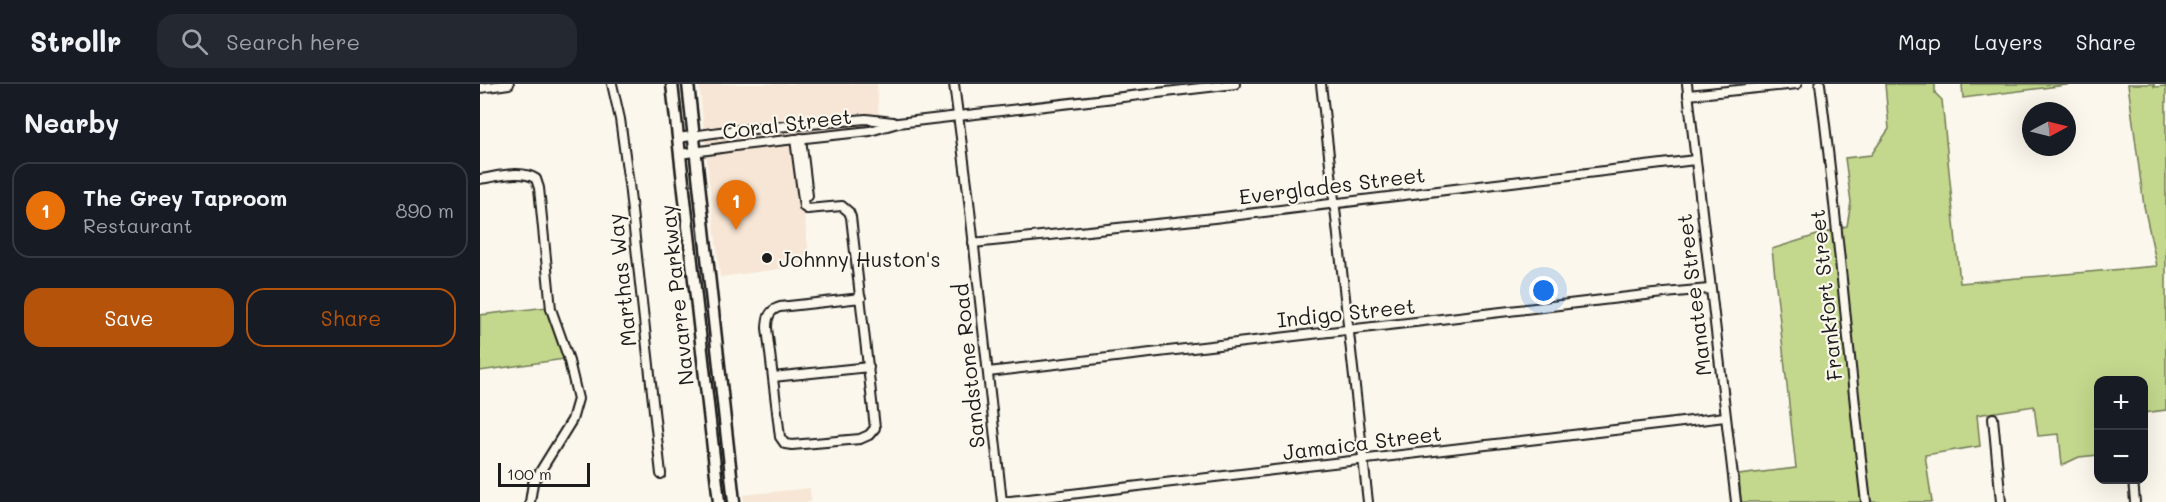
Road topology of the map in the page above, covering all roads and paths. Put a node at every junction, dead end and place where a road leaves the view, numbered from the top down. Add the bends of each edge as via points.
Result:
1 (509, 84) edge
2 (612, 84) edge
3 (672, 84) edge
4 (688, 84) edge
5 (954, 84) edge
6 (1235, 84) edge
7 (1321, 84) edge
8 (1687, 84) edge
9 (1797, 84) edge
10 (1820, 84) edge
11 (480, 88) edge
12 (1688, 94) junction
13 (958, 116) junction
14 (898, 123) junction
15 (693, 135) junction
16 (678, 138) junction
17 (798, 139) junction
18 (695, 153) junction
19 (680, 154) junction
20 (1695, 160) junction
21 (480, 179) edge
22 (1335, 203) junction
23 (973, 243) junction
24 (1709, 289) junction
25 (861, 298) junction
26 (713, 313) junction
27 (698, 314) junction
28 (1347, 330) junction
29 (869, 367) junction
30 (988, 372) junction
31 (773, 377) junction
32 (1725, 417) junction
33 (1993, 418) dead end
34 (1363, 460) junction
35 (661, 474) dead end
36 (2133, 484) edge
37 (530, 502) edge
38 (719, 502) edge
39 (734, 502) edge
40 (1002, 502) edge
41 (1368, 502) edge
42 (1736, 502) edge
43 (1866, 502) edge
44 (2001, 502) edge
45 (2135, 502) edge

1 - 11 street
2 - 35 street, Marthas Way via 629,184
3 - 16 highway, Navarre Parkway
4 - 15 highway, Navarre Parkway
5 - 13 street, Sandstone Road
6 - 13 street, Coral Street
7 - 22 street
8 - 12 street, Manatee Street
9 - 12 street
10 - 43 street, Frankfort Street
12 - 20 street, Manatee Street
13 - 14 street, Coral Street
13 - 23 street, Sandstone Road
14 - 15 street, Coral Street via 866,119
14 - 17 street, Coral Street via 870,132
15 - 16 street, Coral Street
15 - 18 highway, Navarre Parkway
16 - 19 highway, Navarre Parkway
17 - 18 street, Coral Street
17 - 25 street via 807,208 842,206 849,212
18 - 19 street, Coral Street
18 - 26 highway, Navarre Parkway
19 - 27 highway, Navarre Parkway
20 - 22 street, Everglades Street
20 - 24 street, Manatee Street
21 - 37 street via 529,175 538,183 551,309 578,399 572,420 533,483
22 - 23 street, Everglades Street
22 - 28 street
23 - 30 street, Sandstone Road
24 - 28 street, Indigo Street
24 - 32 street, Manatee Street
25 - 29 street
25 - 31 street via 773,310 767,321
26 - 27 street
26 - 39 highway, Navarre Parkway
27 - 38 highway, Navarre Parkway
28 - 30 street, Indigo Street
28 - 34 street
29 - 31 street
29 - 31 street via 875,428 860,439 785,444 780,437
30 - 40 street, Sandstone Road
32 - 34 street, Jamaica Street
32 - 42 street, Manatee Street
33 - 44 street
34 - 40 street, Jamaica Street
34 - 41 street
36 - 45 street

